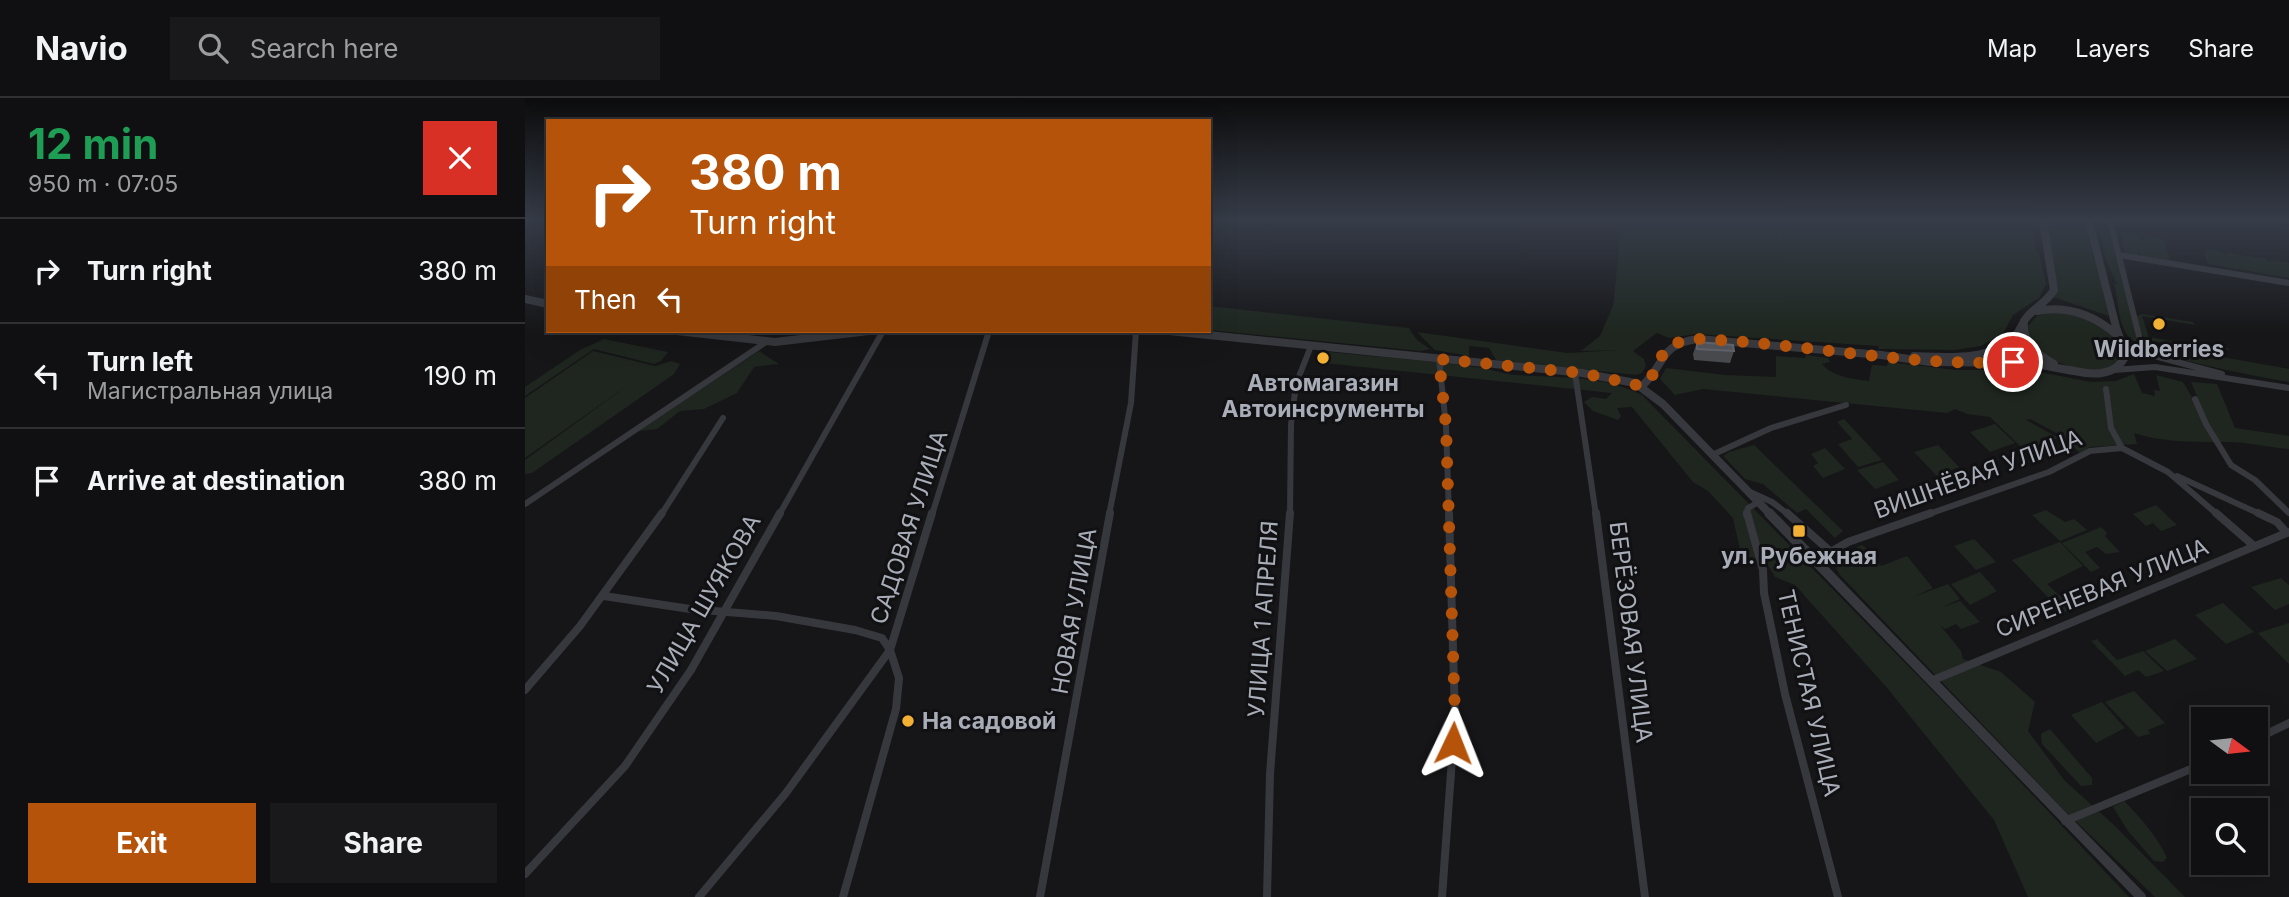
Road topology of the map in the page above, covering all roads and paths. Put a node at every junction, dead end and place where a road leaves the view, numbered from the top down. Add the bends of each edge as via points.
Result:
1 (2050, 258) edge
2 (2099, 258) edge
3 (2120, 258) edge
4 (2139, 258) edge
5 (2289, 283) edge
6 (525, 299) edge
7 (546, 304) edge
8 (2028, 318) junction
9 (693, 333) edge
10 (850, 333) edge
11 (882, 333) edge
12 (988, 333) edge
13 (1136, 333) edge
14 (1188, 333) edge
15 (2139, 336) dead end
16 (2120, 339) junction
17 (766, 342) junction
18 (1311, 346) junction
19 (1881, 355) junction
20 (1439, 359) junction
21 (2114, 370) junction
22 (2073, 371) junction
23 (1575, 373) junction
24 (2249, 382) junction
25 (1642, 386) junction
26 (2289, 388) edge
27 (2106, 389) dead end
28 (2195, 398) dead end
29 (1846, 405) dead end
30 (723, 418) dead end
31 (2122, 448) junction
32 (1712, 455) junction
33 (2168, 472) junction
34 (1745, 490) junction
35 (1757, 503) junction
36 (525, 504) edge
37 (2289, 513) edge
38 (2288, 533) edge
39 (2253, 546) junction
40 (1831, 552) junction
41 (1815, 561) junction
42 (604, 596) junction
43 (725, 612) junction
44 (890, 650) junction
45 (1931, 681) junction
46 (525, 690) edge
47 (2289, 723) edge
48 (2268, 733) edge
49 (2191, 769) edge
50 (2065, 821) junction
51 (525, 874) edge
52 (699, 897) edge
53 (842, 897) edge
54 (1040, 897) edge
55 (1267, 897) edge
56 (1442, 897) edge
57 (1645, 897) edge
58 (1838, 897) edge
59 (2141, 897) edge

1 - 8 street via 2055,288
2 - 16 street
3 - 15 street
4 - 5 street
6 - 7 street
8 - 16 street via 2053,309 2076,312 2105,324
8 - 19 street via 2013,338 1989,352
8 - 22 street via 2024,337 2033,349 2053,364
9 - 17 street
10 - 17 street
11 - 43 street, УЛИЦА ШУЯКОВА
12 - 44 street, САДОВАЯ УЛИЦА
13 - 54 street, НОВАЯ УЛИЦА via 1133,403
14 - 18 street
16 - 21 street via 2125,359
16 - 24 street via 2147,354
17 - 36 street
18 - 20 street
18 - 55 street, УЛИЦА 1 АПРЕЛЯ via 1296,384 1291,424 1290,520 1270,774
19 - 22 street via 1943,363 2031,363
19 - 25 street via 1691,340 1668,348
20 - 23 street
20 - 56 street via 1446,426 1455,717
21 - 22 street via 2099,374
21 - 24 street via 2149,366
23 - 25 street
23 - 57 street, БЕРЁЗОВАЯ УЛИЦА via 1590,456
24 - 26 street
25 - 32 street
27 - 31 street via 2109,418
28 - 37 street via 2231,465 2255,480
29 - 32 street via 1771,428
30 - 42 street via 644,544
31 - 33 street
31 - 40 street, ВИШНЁВАЯ УЛИЦА via 2090,451 2049,472 1847,542
32 - 34 street
33 - 38 street via 2277,522
33 - 39 street
34 - 35 street
34 - 40 street via 1786,510
35 - 41 street
35 - 58 street, ТЕНИСТАЯ УЛИЦА via 1748,508 1746,517 1763,570 1785,694
38 - 39 street, СИРЕНЕВАЯ УЛИЦА
39 - 45 street, СИРЕНЕВАЯ УЛИЦА
40 - 41 street, ВИШНЁВАЯ УЛИЦА
41 - 45 street
42 - 43 street
42 - 46 street
43 - 44 street via 855,629 882,638
43 - 51 street, УЛИЦА ШУЯКОВА via 625,766
44 - 52 street via 786,793
44 - 53 street, САДОВАЯ УЛИЦА via 899,678 897,709
45 - 50 street
47 - 48 street
49 - 50 street
50 - 59 street

